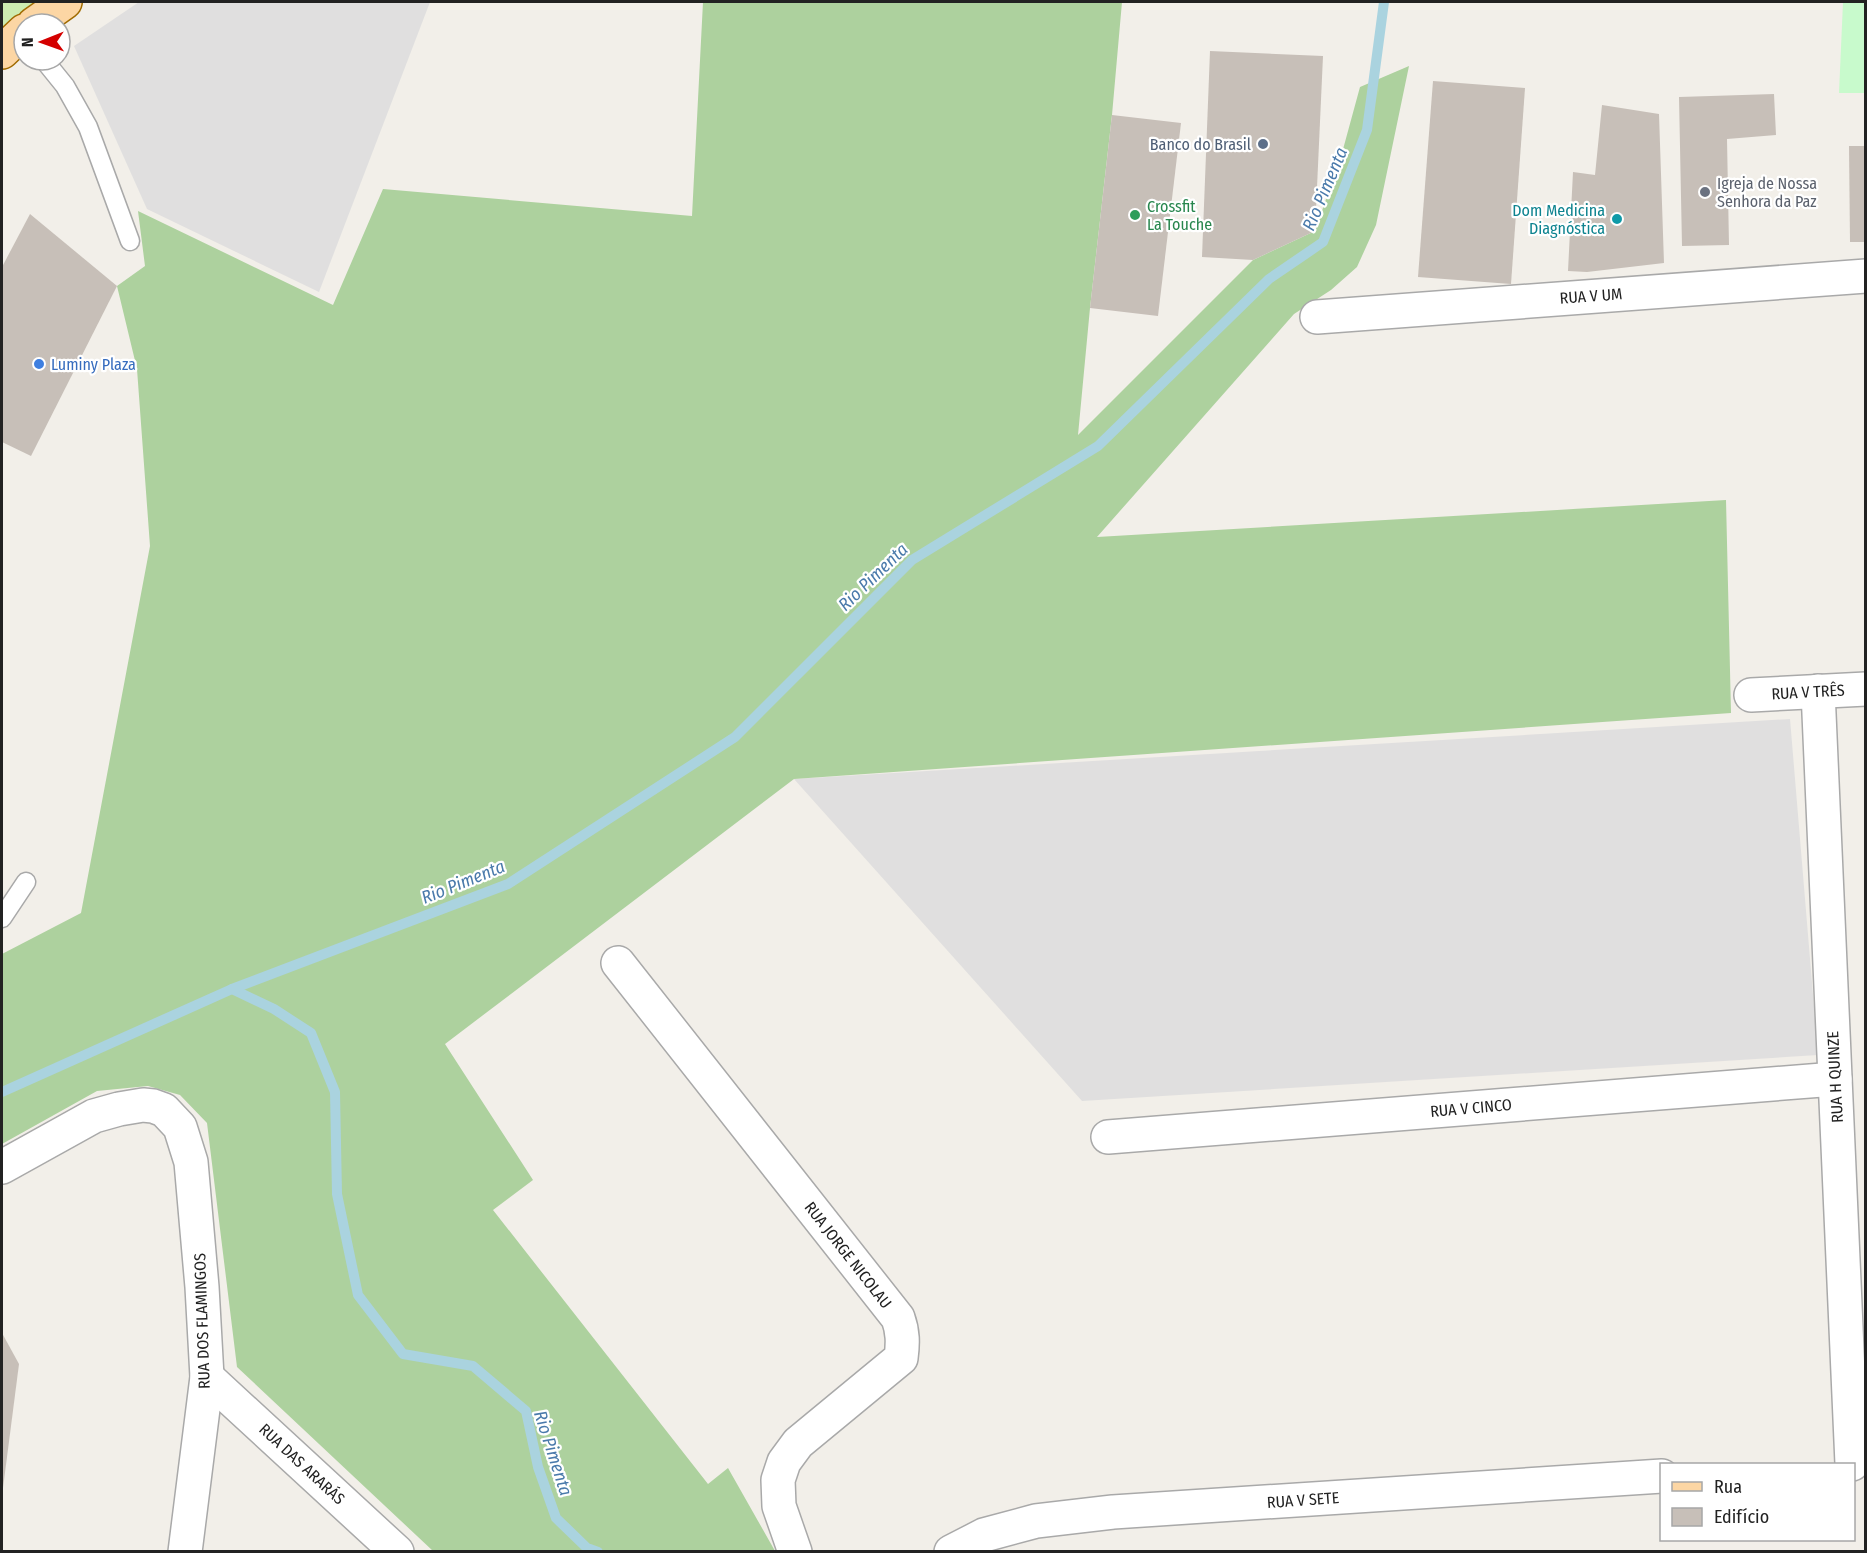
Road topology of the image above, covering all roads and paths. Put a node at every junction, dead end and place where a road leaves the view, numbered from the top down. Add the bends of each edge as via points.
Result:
1 (65, 2) edge
2 (52, 12) edge
3 (54, 72) edge
4 (129, 241) dead end
5 (1866, 276) edge
6 (1317, 317) dead end
7 (1866, 689) edge
8 (1818, 691) junction
9 (1752, 695) dead end
10 (26, 882) dead end
11 (2, 918) edge
12 (618, 963) dead end
13 (1835, 1079) junction
14 (1108, 1137) dead end
15 (2, 1167) edge
16 (207, 1377) junction
17 (1852, 1463) edge
18 (1660, 1476) edge
19 (185, 1551) edge
20 (396, 1551) edge
21 (795, 1551) edge
22 (951, 1551) edge

1 - 2 main road
3 - 4 lane via 88,127
5 - 6 street, RUA V UM
7 - 8 street, RUA V TRÊS
8 - 9 street, RUA V TRÊS
8 - 13 street, RUA H QUINZE
10 - 11 lane
12 - 21 street, RUA JORGE NICOLAU via 898,1318 902,1330 901,1358 798,1443 784,1462 778,1480 779,1506
13 - 14 street, RUA V CINCO
13 - 17 street, RUA H QUINZE
15 - 16 street, RUA DOS FLAMINGOS via 94,1116 143,1105 164,1110 173,1118 180,1127 191,1162
16 - 19 street, RUA DOS FLAMINGOS
16 - 20 street, RUA DAS ARARÁS
18 - 22 street, RUA V SETE via 1113,1512 1036,1521 984,1535

